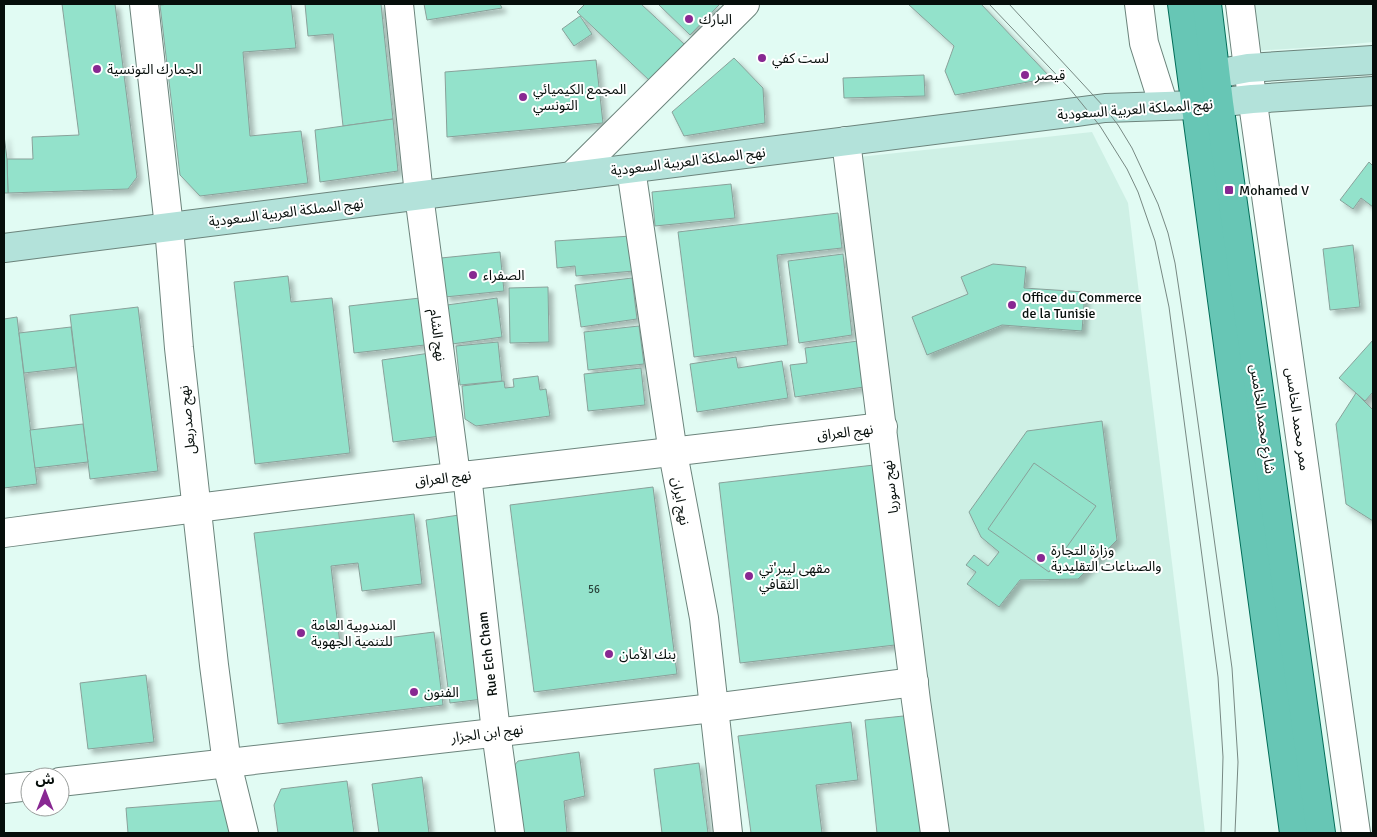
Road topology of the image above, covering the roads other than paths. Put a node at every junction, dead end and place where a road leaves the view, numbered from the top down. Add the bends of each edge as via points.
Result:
1 (144, 4) edge
2 (400, 4) edge
3 (745, 4) edge
4 (1139, 4) edge
5 (1182, 4) edge
6 (1208, 4) edge
7 (1240, 4) edge
8 (1367, 55) edge
9 (1248, 68) junction
10 (1204, 75) junction
11 (1373, 91) edge
12 (1252, 99) junction
13 (1208, 104) junction
14 (1164, 106) junction
15 (846, 141) junction
16 (631, 169) junction
17 (572, 176) junction
18 (420, 195) junction
19 (169, 227) junction
20 (4, 248) edge
21 (883, 427) junction
22 (672, 453) junction
23 (462, 476) junction
24 (196, 507) junction
25 (4, 533) edge
26 (914, 682) junction
27 (713, 708) junction
28 (496, 732) junction
29 (227, 764) junction
30 (70, 781) edge
31 (20, 787) edge
32 (4, 789) edge
33 (1316, 827) edge
34 (244, 833) edge
35 (510, 833) edge
36 (728, 833) edge
37 (934, 833) edge
38 (1294, 833) edge
39 (1356, 833) edge

1 - 19 street, نهج صدربعل
2 - 18 street, نهج الشام
3 - 17 street
4 - 14 street via 1144,42
5 - 10 main road, شارع محمد الخامس
6 - 10 main road, شارع محمد الخامس
7 - 9 street, ممر محمد الخامس
8 - 9 main road
9 - 10 main road
9 - 12 street, ممر محمد الخامس
10 - 13 main road, شارع محمد الخامس
11 - 12 main road, نهج المملكة العربية السعودية
12 - 13 main road, نهج المملكة العربية السعودية
12 - 39 street, ممر محمد الخامس
13 - 14 main road, نهج المملكة العربية السعودية
13 - 33 main road, شارع محمد الخامس
13 - 38 main road, شارع محمد الخامس
14 - 15 main road, نهج المملكة العربية السعودية via 1105,108
15 - 16 main road, نهج المملكة العربية السعودية
15 - 21 street, نهج سوريا
16 - 17 main road, نهج المملكة العربية السعودية
16 - 22 street, نهج ايران
17 - 18 main road, نهج المملكة العربية السعودية
18 - 19 main road, نهج المملكة العربية السعودية
18 - 23 street, نهج الشام
19 - 20 main road, نهج المملكة العربية السعودية
19 - 24 street, نهج صدربعل via 178,348
21 - 22 street, نهج العراق
21 - 26 street, نهج سوريا
22 - 23 street, نهج العراق
22 - 27 street, نهج ايران via 704,618
23 - 24 street, نهج العراق
23 - 28 street, Rue Ech Cham
24 - 25 street, نهج العراق
24 - 29 street, نهج صدربعل
26 - 27 street, نهج ابن الجزار
26 - 37 street, نهج سوريا
27 - 28 street, نهج ابن الجزار
27 - 36 street, نهج ايران
28 - 29 street, نهج ابن الجزار
28 - 35 street, Rue Ech Cham
29 - 30 street, نهج ابن الجزار
29 - 34 street, نهج صدربعل
31 - 32 street

